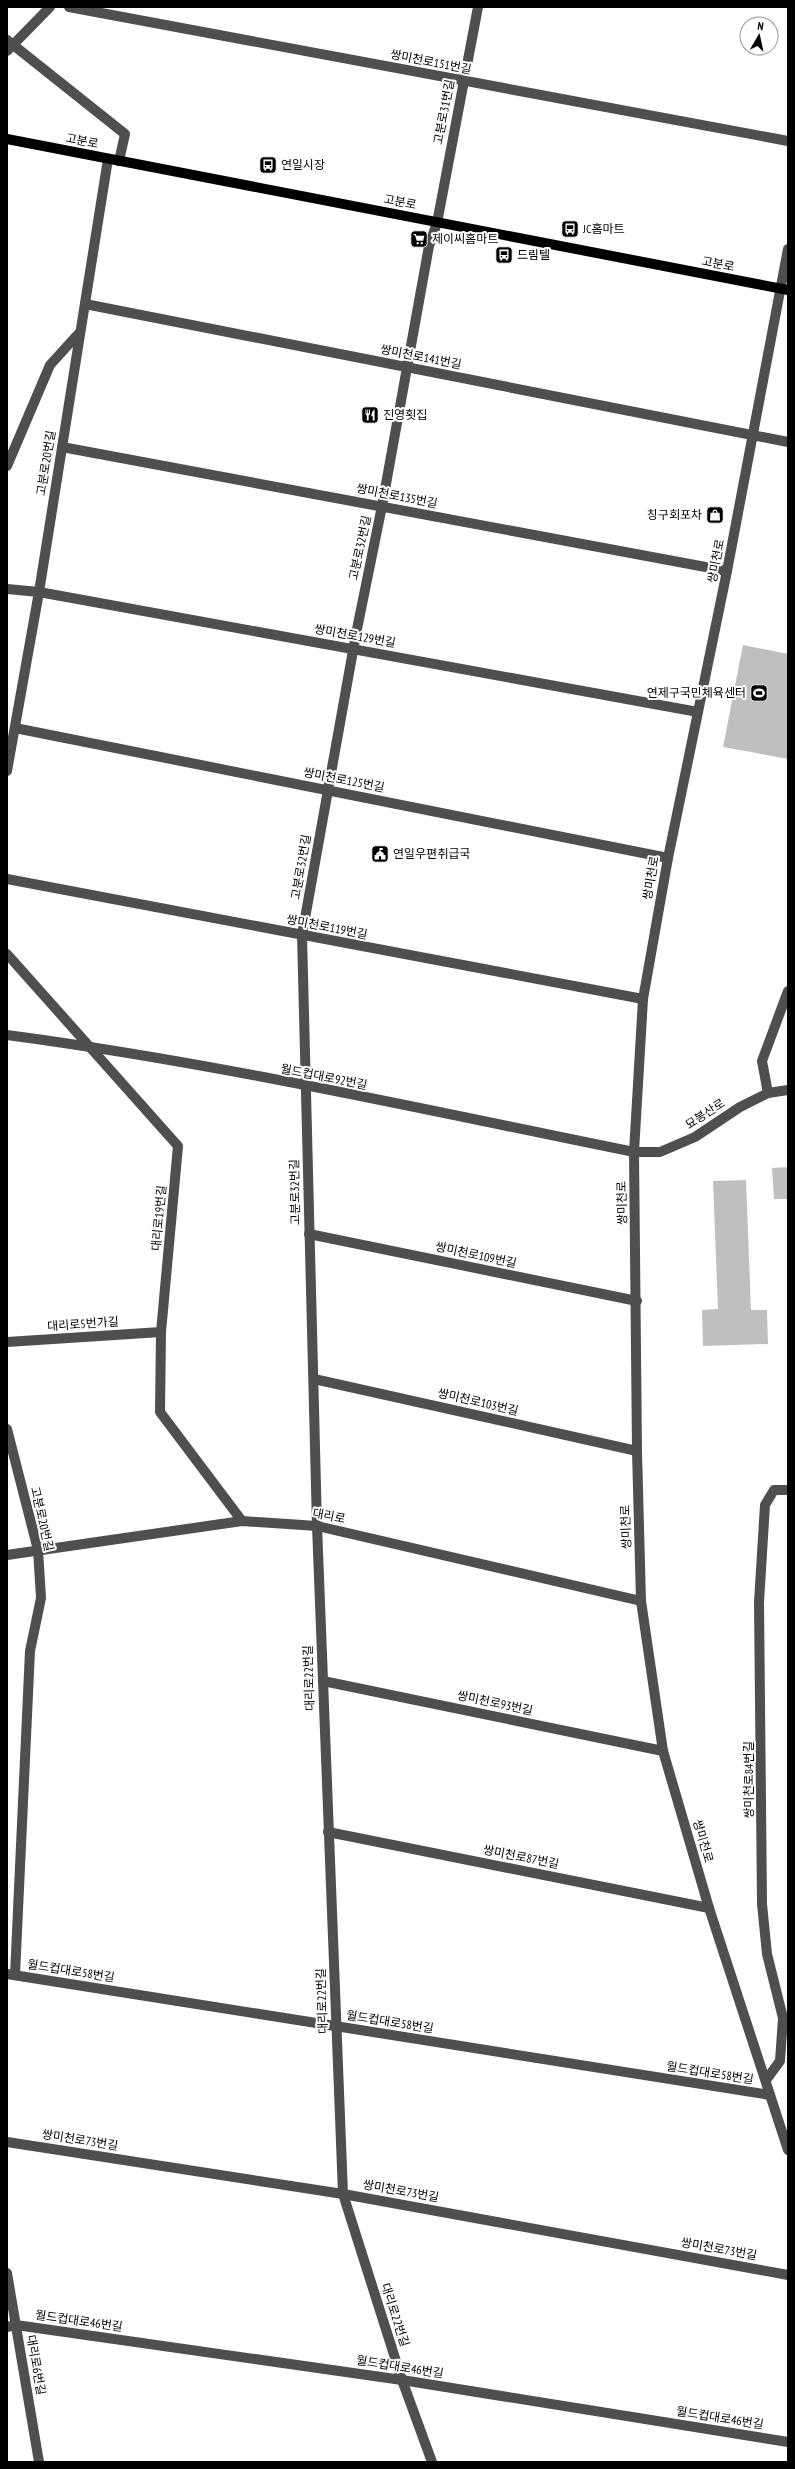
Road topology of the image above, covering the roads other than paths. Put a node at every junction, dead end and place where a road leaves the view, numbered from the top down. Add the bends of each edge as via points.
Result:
1 (50, 7) edge
2 (69, 7) edge
3 (478, 7) edge
4 (9, 45) edge
5 (463, 81) junction
6 (7, 140) edge
7 (788, 140) edge
8 (108, 159) junction
9 (119, 161) junction
10 (437, 222) junction
11 (788, 249) edge
12 (784, 290) edge
13 (85, 304) junction
14 (80, 332) junction
15 (407, 367) junction
16 (753, 435) junction
17 (788, 442) edge
18 (62, 447) junction
19 (7, 466) edge
20 (382, 506) junction
21 (727, 571) junction
22 (7, 589) edge
23 (39, 592) junction
24 (353, 649) junction
25 (698, 712) junction
26 (15, 728) junction
27 (7, 771) edge
28 (327, 790) junction
29 (668, 858) junction
30 (7, 879) edge
31 (302, 935) junction
32 (7, 954) edge
33 (788, 991) edge
34 (643, 999) junction
35 (7, 1035) edge
36 (90, 1046) junction
37 (306, 1086) junction
38 (788, 1090) edge
39 (768, 1093) junction
40 (634, 1152) junction
41 (309, 1234) junction
42 (637, 1301) junction
43 (161, 1332) junction
44 (7, 1342) edge
45 (314, 1379) junction
46 (7, 1429) edge
47 (637, 1451) junction
48 (788, 1490) edge
49 (242, 1521) junction
50 (316, 1526) junction
51 (38, 1550) junction
52 (7, 1555) edge
53 (641, 1601) junction
54 (322, 1681) junction
55 (663, 1751) junction
56 (328, 1832) junction
57 (709, 1908) junction
58 (11, 1974) edge
59 (336, 2027) junction
60 (766, 2080) junction
61 (770, 2095) junction
62 (7, 2142) edge
63 (788, 2150) edge
64 (342, 2194) junction
65 (7, 2273) edge
66 (788, 2275) edge
67 (12, 2326) edge
68 (402, 2380) junction
69 (788, 2442) edge
70 (40, 2462) edge
71 (432, 2462) edge

1 - 4 street
2 - 5 street, 쌍미천로151번길
3 - 5 street, 고분로31번길
4 - 9 street via 125,134
5 - 7 street, 쌍미천로151번길
5 - 10 street, 고분로31번길
6 - 8 main road, 고분로
8 - 9 main road, 고분로
8 - 13 street, 고분로20번길
9 - 10 main road, 고분로
10 - 12 main road, 고분로
10 - 15 street, 고분로32번길 via 429,246
11 - 12 street, 쌍미천로
12 - 16 street, 쌍미천로
13 - 14 street, 고분로20번길
13 - 15 street, 쌍미천로141번길
14 - 18 street, 고분로20번길
14 - 19 street via 50,366
15 - 16 street, 쌍미천로141번길
15 - 20 street, 고분로32번길
16 - 17 street, 쌍미천로141번길
16 - 21 street, 쌍미천로
18 - 20 street, 쌍미천로135번길
18 - 23 street, 고분로20번길
20 - 21 street, 쌍미천로135번길
20 - 24 street, 고분로32번길
21 - 25 street, 쌍미천로
22 - 23 street, 쌍미천로129번길
23 - 24 street, 쌍미천로129번길
23 - 26 street, 고분로20번길
24 - 25 street, 쌍미천로129번길
24 - 28 street, 고분로32번길
25 - 29 street, 쌍미천로
26 - 27 street, 고분로20번길
26 - 28 street, 쌍미천로125번길
28 - 29 street, 쌍미천로125번길
28 - 31 street, 고분로32번길
29 - 34 street, 쌍미천로
30 - 31 street, 쌍미천로119번길
31 - 34 street, 쌍미천로119번길
31 - 37 street, 고분로32번길
32 - 36 street, 대리로19번길
33 - 39 street via 762,1061
34 - 40 street, 쌍미천로
35 - 36 street, 월드컵대로92번길
36 - 37 street, 월드컵대로92번길
36 - 43 street, 대리로19번길 via 178,1146
37 - 40 street, 월드컵대로92번길
37 - 41 street, 고분로32번길
38 - 39 street, 묘봉산로
39 - 40 street, 묘봉산로 via 740,1107 695,1137 660,1152
40 - 42 street, 쌍미천로
41 - 42 street, 쌍미천로109번길
41 - 45 street, 고분로32번길
42 - 47 street, 쌍미천로
43 - 44 street, 대리로5번가길
43 - 49 street, 대리로19번길 via 160,1412
45 - 47 street, 쌍미천로103번길
45 - 50 street, 고분로32번길
46 - 51 street, 고분로20번길
47 - 53 street, 쌍미천로
48 - 60 street, 쌍미천로84번길 via 774,1490 764,1504 759,1602 762,1904 766,1954 783,2018 780,2061
49 - 50 street, 대리로
49 - 51 street, 대리로
50 - 53 street, 대리로
50 - 54 street, 대리로22번길
51 - 52 street, 대리로
51 - 58 street, 고분로20번길 via 41,1598 30,1650
53 - 55 street, 쌍미천로
54 - 55 street, 쌍미천로93번길
54 - 56 street, 대리로22번길
55 - 57 street, 쌍미천로
56 - 57 street, 쌍미천로87번길
56 - 59 street, 대리로22번길
57 - 60 street, 쌍미천로
58 - 59 street, 월드컵대로58번길
59 - 61 street, 월드컵대로58번길
59 - 64 street, 대리로22번길
60 - 61 street, 쌍미천로
61 - 63 street, 쌍미천로
62 - 64 street, 쌍미천로73번길
64 - 66 street, 쌍미천로73번길
64 - 68 street, 대리로22번길
65 - 67 street, 대리로6번길
67 - 68 street, 월드컵대로46번길
67 - 70 street, 대리로6번길
68 - 69 street, 월드컵대로46번길
68 - 71 street, 대리로22번길

